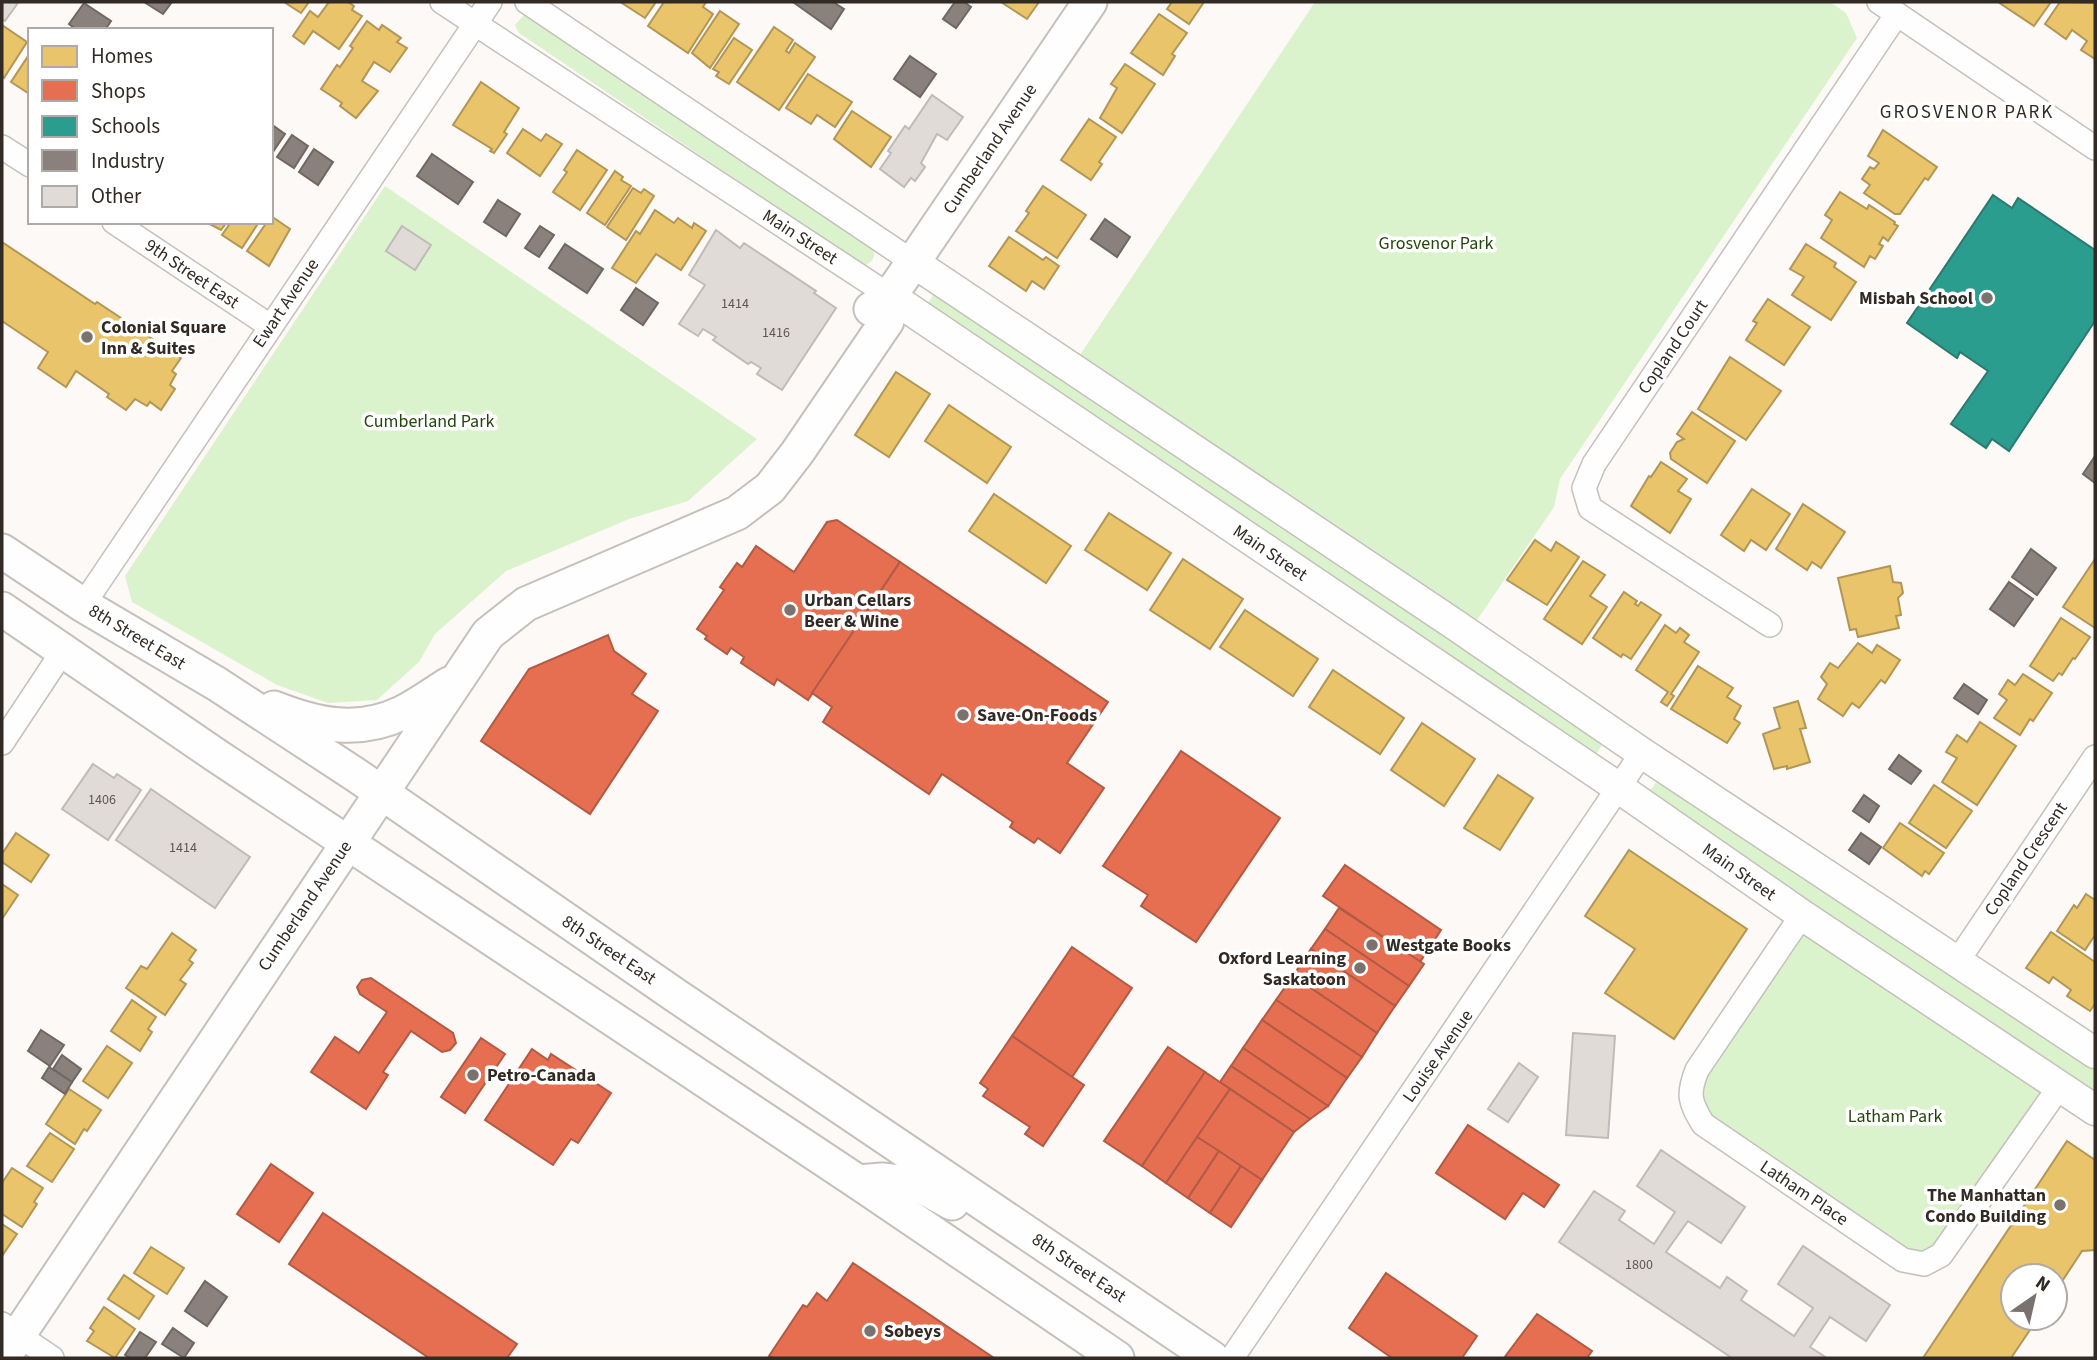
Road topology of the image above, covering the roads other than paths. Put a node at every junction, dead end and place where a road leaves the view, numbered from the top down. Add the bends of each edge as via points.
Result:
1 (442, 2) edge
2 (490, 2) edge
3 (527, 2) edge
4 (1090, 2) edge
5 (1888, 8) edge
6 (475, 24) junction
7 (2, 147) edge
8 (2095, 148) edge
9 (28, 165) edge
10 (117, 224) edge
11 (913, 262) junction
12 (890, 296) junction
13 (270, 326) junction
14 (2, 551) edge
15 (83, 605) junction
16 (2, 609) edge
17 (1770, 625) dead end
18 (63, 651) junction
19 (457, 679) junction
20 (217, 684) junction
21 (2, 743) edge
22 (1642, 753) junction
23 (2095, 757) edge
24 (1619, 788) junction
25 (381, 793) junction
26 (348, 843) junction
27 (1802, 915) junction
28 (1957, 962) junction
29 (2095, 1053) edge
30 (2060, 1086) junction
31 (2095, 1110) edge
32 (859, 1182) junction
33 (1057, 1254) junction
34 (8, 1339) edge
35 (52, 1358) edge
36 (1117, 1358) edge
37 (1212, 1358) edge
38 (1232, 1358) edge

1 - 6 street, Main Street
2 - 6 street, Ewart Avenue
3 - 11 street
4 - 11 main road, Cumberland Avenue
5 - 8 street
5 - 17 street, Copland Court via 1594,464 1584,488 1590,508
6 - 12 street, Main Street
6 - 13 street, Ewart Avenue
7 - 9 street
10 - 13 street, 9th Street East
11 - 12 main road, Cumberland Avenue
11 - 22 street
12 - 19 main road, Cumberland Avenue via 870,310 780,441 746,479 680,538 526,604 488,634
12 - 24 street, Main Street
13 - 15 street, Ewart Avenue
14 - 15 main road, 8th Street East
15 - 20 main road, 8th Street East
16 - 18 main road
18 - 21 street
18 - 26 main road
19 - 20 main road via 400,714 351,727 303,720
19 - 25 main road, Cumberland Avenue
20 - 25 main road, 8th Street East
22 - 24 street, Louise Avenue
22 - 28 street
23 - 28 street, Copland Crescent
24 - 27 street, Main Street
24 - 38 street, Louise Avenue
25 - 26 main road, Cumberland Avenue
25 - 33 main road, 8th Street East
26 - 32 main road
26 - 34 main road, Cumberland Avenue
27 - 30 street, Main Street
27 - 30 street, Latham Place via 1698,1070 1691,1087 1691,1105 1703,1124 1903,1260 1924,1264 1941,1255
28 - 29 street
30 - 31 street, Main Street
32 - 33 main road via 918,1184 1009,1237
32 - 36 main road
33 - 37 main road, 8th Street East
34 - 35 street

